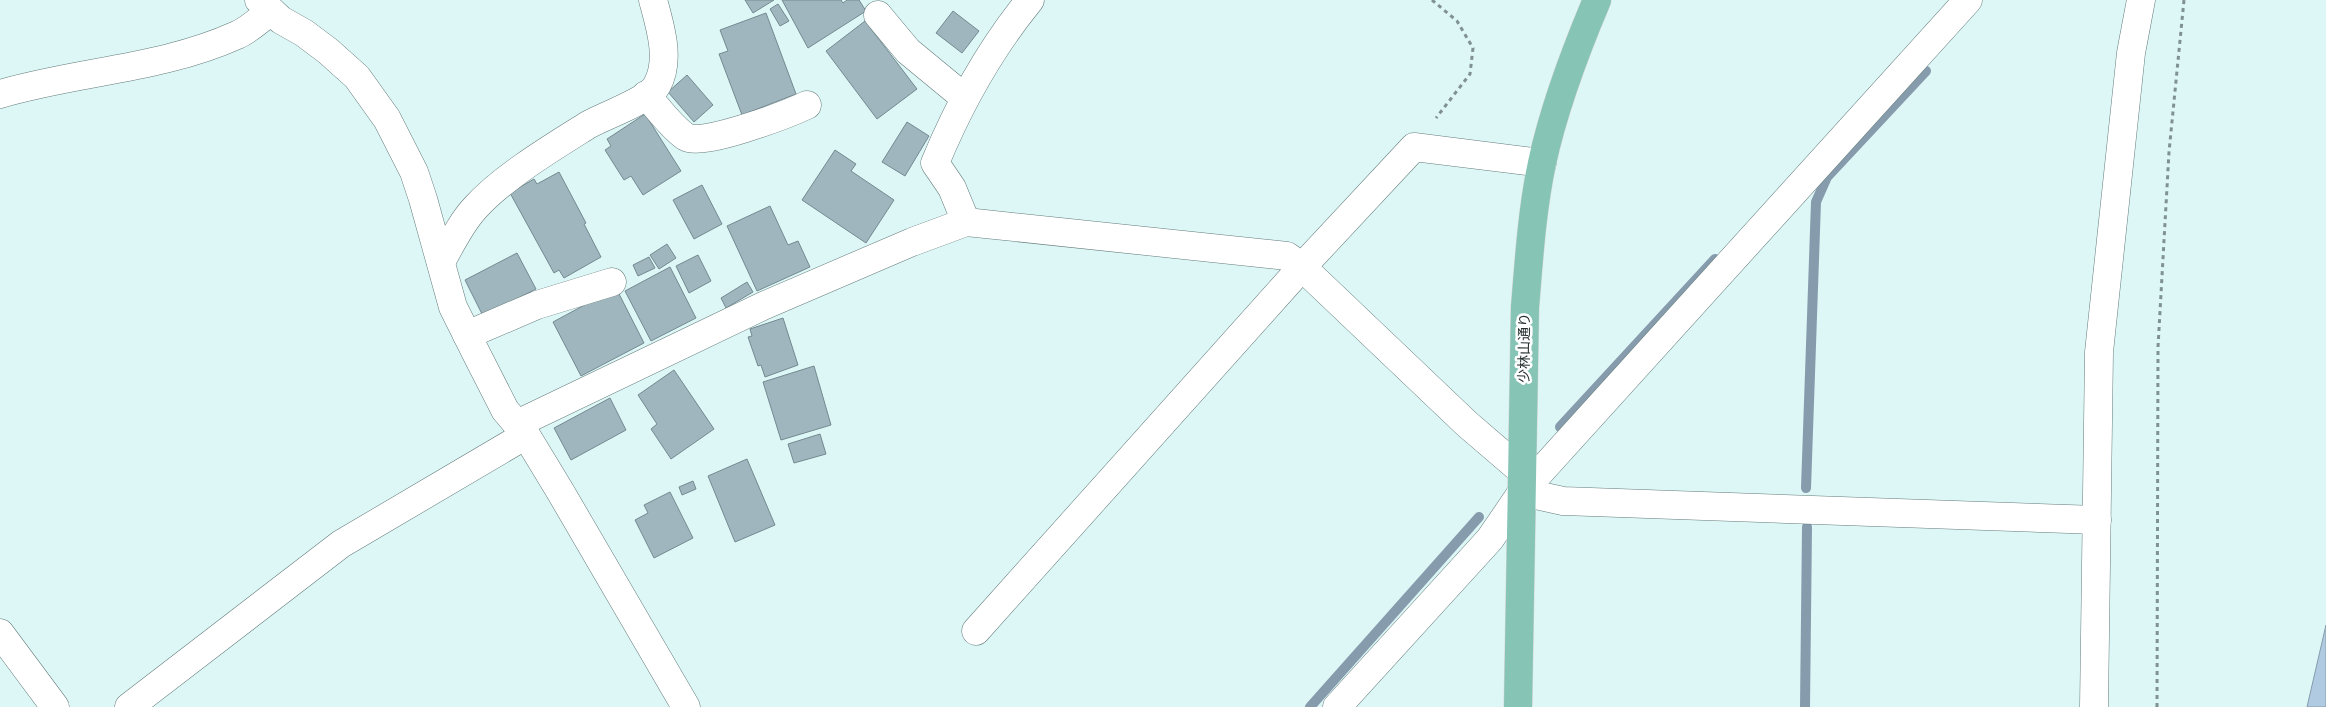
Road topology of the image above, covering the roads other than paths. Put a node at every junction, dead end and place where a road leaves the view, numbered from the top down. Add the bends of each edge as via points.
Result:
1 (653, 0) edge
2 (1030, 0) edge
3 (1597, 0) edge
4 (1968, 0) edge
5 (2141, 0) edge
6 (265, 6) edge
7 (878, 15) dead end
8 (0, 94) edge
9 (646, 95) junction
10 (966, 98) junction
11 (807, 105) dead end
12 (1542, 163) junction
13 (966, 222) junction
14 (441, 262) junction
15 (1302, 267) junction
16 (612, 282) dead end
17 (467, 335) junction
18 (521, 429) junction
19 (1523, 482) junction
20 (2098, 520) junction
21 (976, 631) dead end
22 (0, 633) edge
23 (55, 707) edge
24 (129, 707) edge
25 (686, 707) edge
26 (1337, 707) edge
27 (1518, 707) edge
28 (2094, 707) edge

1 - 9 street via 664,51 656,87
2 - 10 street via 998,44
3 - 12 main road, 少林山通り via 1563,89
4 - 19 street
5 - 20 street via 2131,53 2099,352
6 - 8 street via 238,35 165,60 34,84
6 - 14 street via 328,51 357,77 388,119 414,172
7 - 10 street via 908,51
9 - 11 street via 690,139 715,137
9 - 14 street via 590,124 500,186 475,208
10 - 13 street via 934,163 952,188
12 - 15 street via 1414,147
12 - 19 main road, 少林山通り via 1530,243 1525,307
13 - 15 street via 1287,256
13 - 18 street via 763,306
14 - 17 street via 454,307
15 - 19 street via 1467,424
15 - 21 street
16 - 17 street via 537,305
17 - 18 street via 506,410
18 - 24 street via 341,544
18 - 25 street
19 - 20 street via 1563,501
19 - 26 street via 1490,539
19 - 27 main road, 少林山通り
20 - 28 street
22 - 23 street

